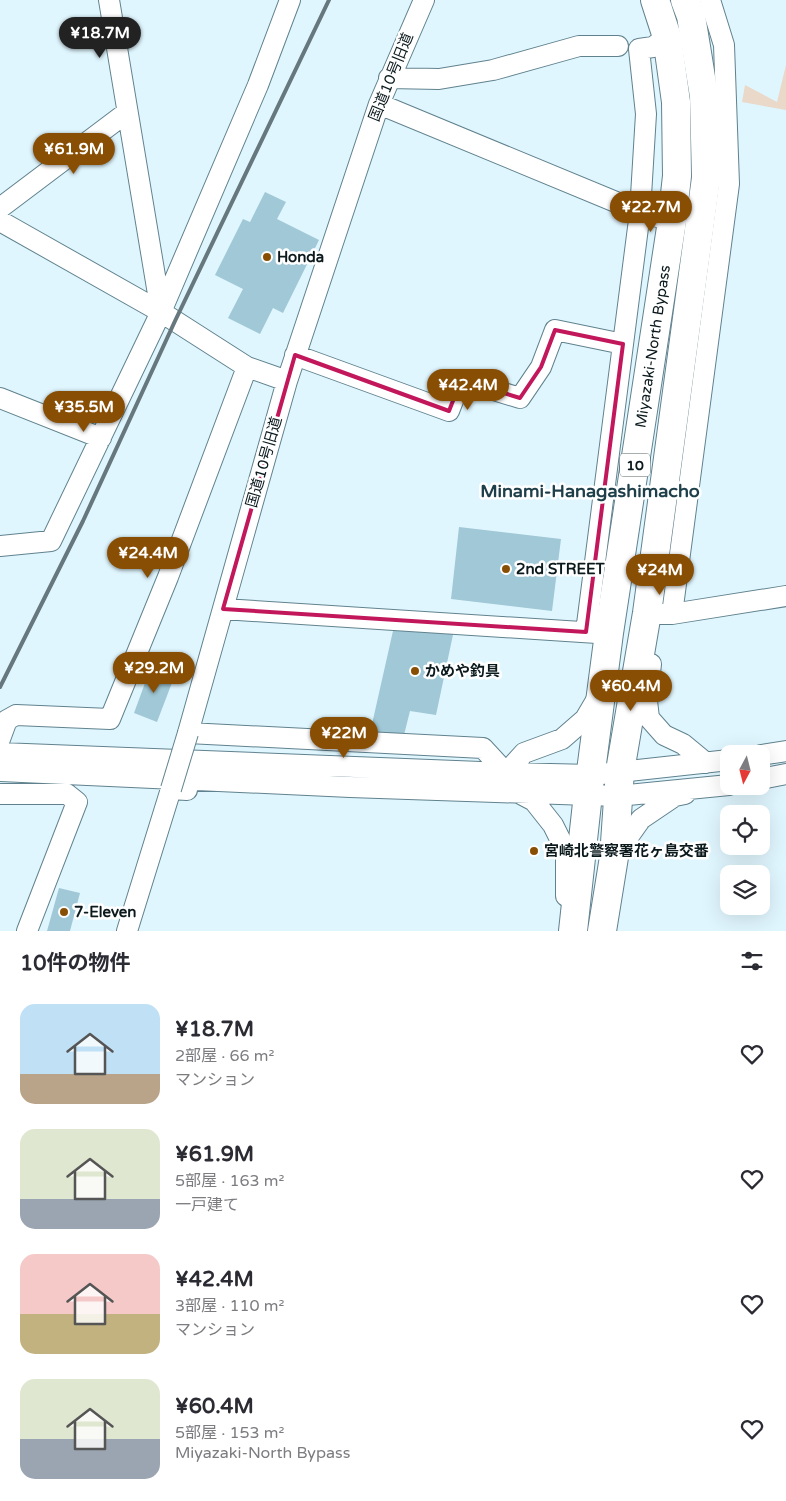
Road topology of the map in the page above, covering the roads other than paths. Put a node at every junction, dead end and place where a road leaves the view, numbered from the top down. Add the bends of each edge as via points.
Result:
1 (108, 0) edge
2 (290, 0) edge
3 (424, 0) edge
4 (655, 0) edge
5 (685, 0) edge
6 (710, 0) edge
7 (667, 37) junction
8 (618, 46) dead end
9 (389, 78) junction
10 (379, 104) junction
11 (126, 113) junction
12 (0, 208) edge
13 (640, 212) junction
14 (0, 221) edge
15 (672, 221) junction
16 (161, 312) junction
17 (623, 344) junction
18 (295, 355) junction
19 (247, 367) junction
20 (287, 381) junction
21 (0, 398) edge
22 (101, 438) junction
23 (0, 546) edge
24 (786, 596) edge
25 (223, 609) junction
26 (659, 614) junction
27 (598, 633) junction
28 (602, 691) junction
29 (188, 733) junction
30 (0, 739) edge
31 (786, 751) edge
32 (0, 753) edge
33 (770, 754) edge
34 (720, 761) edge
35 (706, 763) junction
36 (0, 771) edge
37 (506, 773) junction
38 (786, 774) edge
39 (770, 777) edge
40 (590, 784) junction
41 (619, 784) junction
42 (720, 785) edge
43 (720, 787) edge
44 (171, 789) junction
45 (517, 792) junction
46 (0, 794) edge
47 (614, 857) junction
48 (573, 929) edge
49 (27, 931) edge
50 (127, 931) edge
51 (602, 931) edge

1 - 11 street
2 - 16 street via 258,85
3 - 9 street, 国道10号旧道
4 - 7 highway, Miyazaki-North Bypass / 10
5 - 26 highway, Miyazaki-North Bypass / 10 via 691,16 704,96 706,178
6 - 26 street via 724,45 729,184
7 - 13 street via 653,47 639,49 646,114
7 - 15 highway, Miyazaki-North Bypass / 10 via 676,102 677,176
8 - 9 street via 578,46 493,70 440,80
9 - 10 street, 国道10号旧道
10 - 13 street
10 - 18 street, 国道10号旧道
11 - 12 street
11 - 16 street
13 - 15 street
13 - 17 street
14 - 16 street
15 - 27 highway, Miyazaki-North Bypass / 10
16 - 19 street
16 - 22 street
17 - 18 street via 555,330 541,367 520,398 461,380 449,411
17 - 27 street
18 - 20 street, 国道10号旧道
19 - 20 street
19 - 30 street via 168,577 110,719 16,716 7,720
20 - 25 street, 国道10号旧道
21 - 22 street
22 - 23 street via 52,541
24 - 26 street
25 - 27 street
25 - 29 street, 国道10号旧道
26 - 35 street via 646,701 650,718 664,735 683,744
26 - 41 highway, Miyazaki-North Bypass / 10
27 - 28 highway, Miyazaki-North Bypass / 10
28 - 37 street via 585,719 562,739 524,753
28 - 40 highway, Miyazaki-North Bypass / 10
29 - 37 street via 483,748
29 - 44 street, 国道10号旧道, bridge
31 - 33 street
32 - 37 street
34 - 35 street
35 - 41 street
36 - 45 street
37 - 40 street
38 - 39 street
40 - 41 street
40 - 45 street
40 - 48 highway, Miyazaki-North Bypass / 10
41 - 42 street
41 - 47 highway, Miyazaki-North Bypass / 10
43 - 47 street via 675,796 641,819
44 - 45 street via 488,799
44 - 50 street, 国道10号旧道
45 - 48 street via 534,801 566,851 566,896
46 - 49 street via 66,794 77,802
47 - 51 highway, Miyazaki-North Bypass / 10

